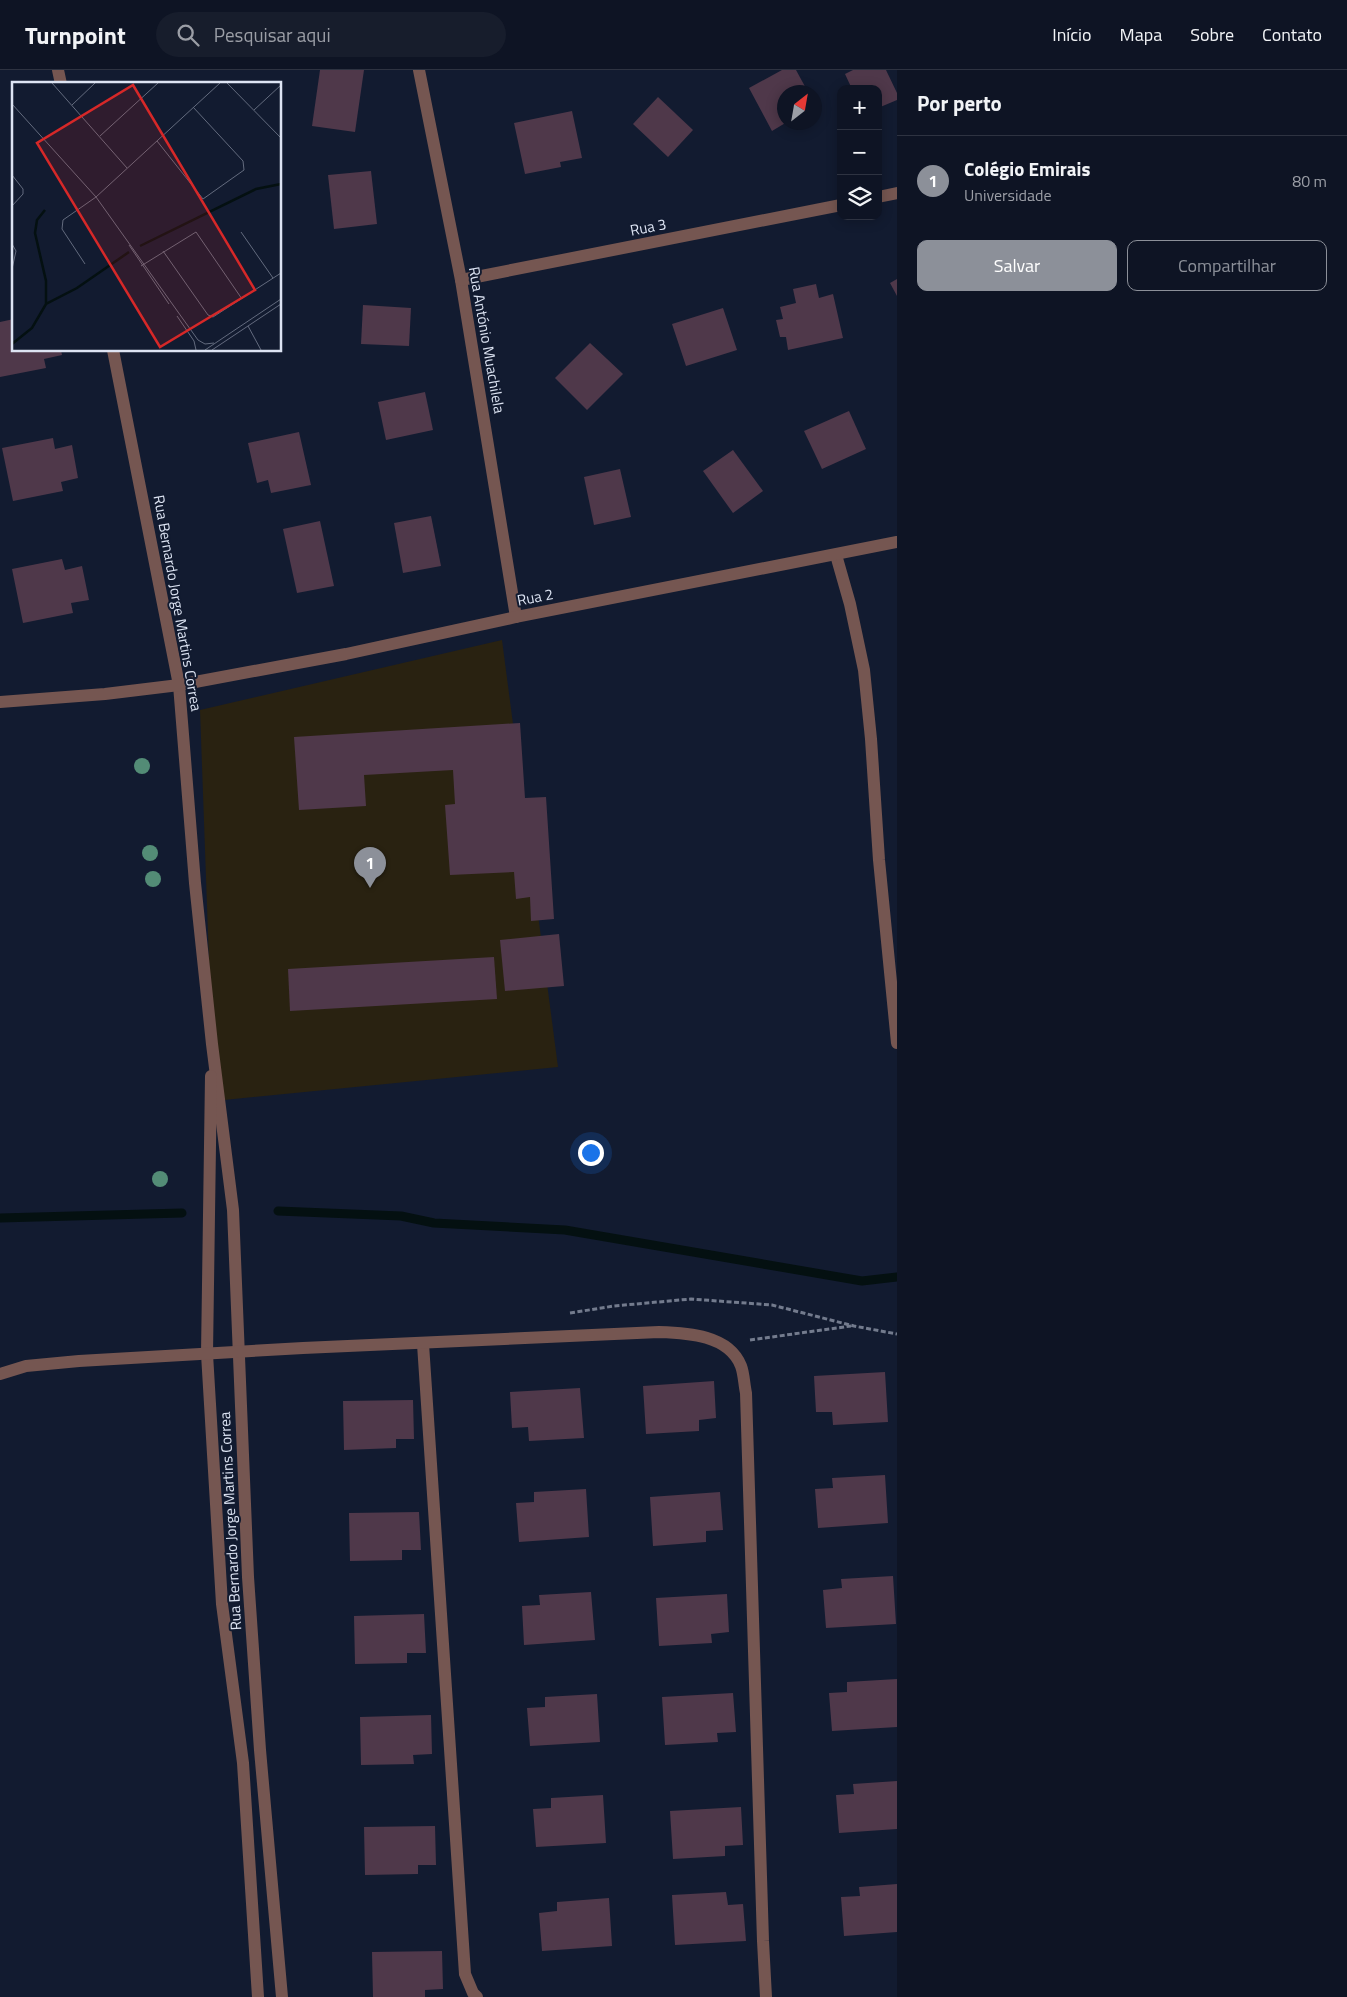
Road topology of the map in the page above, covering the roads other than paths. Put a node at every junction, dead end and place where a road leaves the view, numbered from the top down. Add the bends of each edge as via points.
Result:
1 (419, 70) edge
2 (897, 193) edge
3 (882, 196) edge
4 (837, 206) edge
5 (461, 280) junction
6 (113, 351) edge
7 (897, 542) edge
8 (836, 555) junction
9 (516, 617) junction
10 (179, 685) junction
11 (0, 702) edge
12 (897, 1043) edge
13 (212, 1044) junction
14 (423, 1344) junction
15 (238, 1352) junction
16 (207, 1354) junction
17 (0, 1374) edge
18 (258, 1997) edge
19 (282, 1997) edge
20 (477, 1997) edge
21 (766, 1997) edge

1 - 5 street, Rua António Muachilela
2 - 3 street
4 - 5 street, Rua 3
5 - 9 street, Rua António Muachilela
6 - 10 street, Rua Bernardo Jorge Martins Correa
7 - 8 street, Rua 2
8 - 9 street, Rua 2
8 - 12 street via 864,670
9 - 10 street, Rua 2 via 346,654
10 - 11 street, Rua 2
10 - 13 street, Rua Bernardo Jorge Martins Correa
13 - 15 street, Rua Bernardo Jorge Martins Correa via 233,1210
13 - 16 street, Rua Bernardo Jorge Martins Correa
14 - 15 street
14 - 20 street via 465,1974
14 - 21 street via 681,1333 708,1338 730,1349 740,1365 746,1393
15 - 16 street
15 - 19 street, Rua Bernardo Jorge Martins Correa via 248,1577
16 - 17 street via 70,1361 26,1366
16 - 18 street, Rua Bernardo Jorge Martins Correa via 222,1604 243,1763

